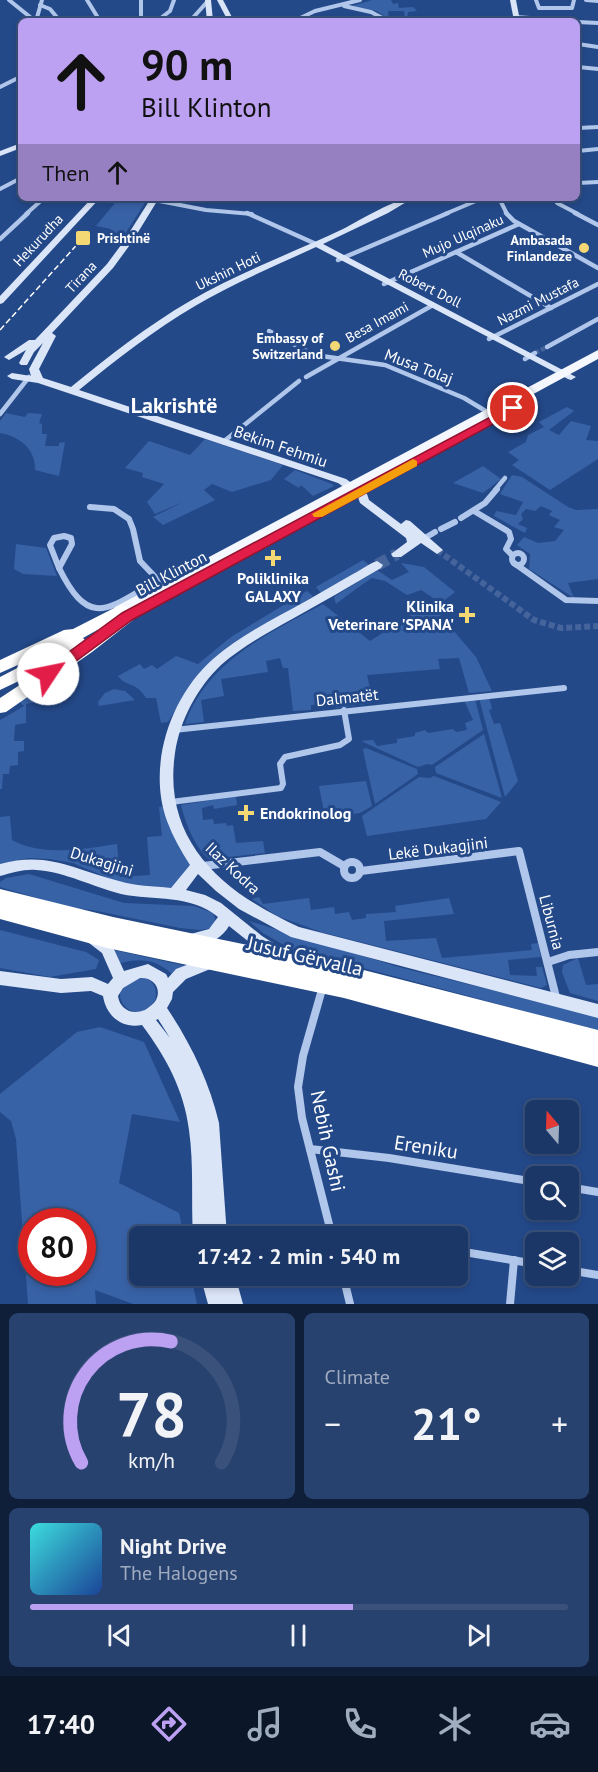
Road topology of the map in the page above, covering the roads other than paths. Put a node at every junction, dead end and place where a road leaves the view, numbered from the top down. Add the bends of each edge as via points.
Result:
1 (42, 0) edge
2 (87, 0) edge
3 (141, 0) edge
4 (174, 0) edge
5 (220, 0) edge
6 (360, 0) edge
7 (513, 0) edge
8 (536, 0) edge
9 (574, 0) edge
10 (586, 0) edge
11 (9, 1) edge
12 (208, 1) edge
13 (598, 1) edge
14 (40, 5) junction
15 (340, 5) junction
16 (31, 18) edge
17 (36, 18) edge
18 (58, 18) edge
19 (98, 18) edge
20 (141, 18) edge
21 (161, 18) edge
22 (193, 18) edge
23 (211, 18) edge
24 (228, 18) edge
25 (299, 18) edge
26 (382, 18) edge
27 (517, 18) edge
28 (580, 22) edge
29 (598, 23) edge
30 (580, 44) edge
31 (598, 47) edge
32 (580, 67) edge
33 (596, 68) edge
34 (18, 77) edge
35 (0, 87) edge
36 (598, 128) edge
37 (580, 130) edge
38 (18, 146) edge
39 (598, 149) edge
40 (580, 151) edge
41 (0, 154) edge
42 (18, 180) edge
43 (598, 182) edge
44 (580, 183) edge
45 (0, 189) edge
46 (41, 201) edge
47 (93, 201) edge
48 (154, 201) edge
49 (164, 201) edge
50 (404, 201) edge
51 (476, 201) edge
52 (500, 201) edge
53 (557, 203) dead end
54 (519, 224) junction
55 (598, 225) edge
56 (0, 239) edge
57 (316, 244) junction
58 (456, 252) junction
59 (340, 259) junction
60 (598, 268) edge
61 (387, 283) junction
62 (598, 284) edge
63 (0, 302) edge
64 (431, 306) junction
65 (551, 308) junction
66 (65, 314) junction
67 (598, 319) edge
68 (269, 331) dead end
69 (492, 338) junction
70 (547, 347) tunnel mouth
71 (598, 354) edge
72 (4, 358) edge
73 (334, 360) junction
74 (598, 362) edge
75 (24, 365) junction
76 (563, 376) junction
77 (28, 377) junction
78 (306, 377) dead end
79 (40, 380) junction
80 (299, 381) dead end
81 (72, 391) junction
82 (489, 413) junction
83 (0, 414) edge
84 (223, 442) junction
85 (505, 478) dead end
86 (354, 489) junction
87 (90, 507) dead end
88 (474, 511) junction
89 (425, 538) junction
90 (413, 542) junction
91 (437, 550) tunnel mouth
92 (397, 554) tunnel mouth
93 (512, 555) junction
94 (377, 565) tunnel mouth
95 (524, 567) junction
96 (59, 568) junction
97 (161, 583) junction
98 (598, 601) edge
99 (123, 614) junction
100 (0, 667) edge
101 (564, 688) dead end
102 (0, 690) edge
103 (345, 711) junction
104 (173, 730) junction
105 (169, 803) junction
106 (519, 851) joint
107 (200, 866) junction
108 (344, 866) junction
109 (0, 870) edge
110 (361, 871) junction
111 (175, 893) junction
112 (0, 897) edge
113 (0, 911) edge
114 (226, 915) junction
115 (80, 933) junction
116 (186, 939) junction
117 (598, 952) edge
118 (213, 961) junction
119 (548, 962) junction
120 (294, 963) junction
121 (0, 978) edge
122 (120, 978) junction
123 (324, 984) junction
124 (166, 989) junction
125 (112, 993) junction
126 (557, 1001) junction
127 (598, 1011) edge
128 (153, 1013) junction
129 (598, 1040) edge
130 (598, 1057) edge
131 (310, 1149) junction
132 (525, 1180) edge
133 (579, 1189) edge
134 (598, 1192) edge
135 (201, 1226) edge
136 (217, 1226) edge
137 (329, 1226) edge
138 (468, 1253) edge
139 (514, 1260) junction
140 (525, 1262) edge
141 (579, 1272) edge
142 (598, 1275) edge
143 (212, 1286) edge
144 (229, 1286) edge
145 (346, 1286) edge
146 (217, 1304) edge
147 (234, 1304) edge
148 (350, 1304) edge
149 (510, 1304) edge

1 - 14 street
2 - 19 street
3 - 20 street
4 - 21 street via 170,11
5 - 24 main road
6 - 15 street
7 - 27 main road
8 - 9 street via 539,8 567,10
10 - 13 street
11 - 16 street
12 - 22 street
12 - 23 main road
14 - 17 street
14 - 18 street
15 - 25 street
15 - 26 street
28 - 29 street
30 - 31 street
32 - 33 street
34 - 35 street
36 - 37 street
38 - 41 main road
39 - 40 street
42 - 45 street
43 - 44 street
46 - 56 street
47 - 63 main road, Hekurudha
48 - 66 main road, Tirana via 116,258
49 - 57 street, Robert Doll via 206,210 249,213
50 - 57 main road, Ukshin Hoti
51 - 59 street
52 - 54 street via 505,212
53 - 55 street
54 - 58 street, Mujo Ulqinaku
54 - 60 street
57 - 59 main road, Robert Doll via 318,250
57 - 81 main road, Ukshin Hoti via 185,308 125,348
58 - 61 street, Mujo Ulqinaku
58 - 65 street
59 - 61 main road, Robert Doll
61 - 64 main road, Robert Doll
62 - 65 street, Nazmi Mustafa
64 - 69 main road, Robert Doll
64 - 73 street, Besa Imami
65 - 69 street, Nazmi Mustafa
66 - 72 main road, Tirana via 24,349
66 - 75 main road, Tirana via 30,351
66 - 79 main road via 34,369
67 - 70 street
68 - 73 street, Besa Imami via 314,355
69 - 76 main road, Robert Doll
71 - 76 main road
72 - 75 main road via 19,359
73 - 78 street, Besa Imami
73 - 82 street, Musa Tolaj via 385,365 464,398
74 - 76 main road
75 - 77 main road, Bekim Fehmiu via 20,373 7,377
75 - 79 main road, Bekim Fehmiu
76 - 82 main road
76 - 86 main road
77 - 79 main road, Bekim Fehmiu
77 - 83 street
79 - 81 main road, Bekim Fehmiu
80 - 84 street
81 - 84 main road, Bekim Fehmiu
82 - 86 main road
84 - 86 main road, Bekim Fehmiu
85 - 88 street
86 - 89 main road
86 - 90 main road
86 - 97 main road, Bill Klinton
86 - 99 main road, Bill Klinton
87 - 97 street via 113,508 127,518 132,524 140,561
88 - 89 street
88 - 93 street via 509,532 511,539 506,549
89 - 90 main road
89 - 91 main road
90 - 92 main road
93 - 95 street via 510,559
93 - 95 street via 525,556
94 - 104 main road, Ilaz Kodra via 228,654 197,685
95 - 98 street via 566,600
96 - 96 street via 50,545 54,538 69,536 72,544
96 - 97 street via 68,587 89,609 102,608
97 - 99 main road, Bill Klinton
99 - 100 highway
99 - 102 highway, Bill Klinton
99 - 102 highway via 79,653
101 - 103 street, Dalmatët
103 - 104 street, Dalmatët
103 - 105 street via 349,740 285,757 280,764 281,788
104 - 105 main road, Ilaz Kodra via 165,768
105 - 107 main road, Ilaz Kodra via 180,835
106 - 110 street, Lekë Dukagjini
106 - 119 street, Liburnia
107 - 108 street via 320,852
107 - 111 main road
107 - 126 main road, Ilaz Kodra via 237,900 296,933
108 - 110 street via 353,863
108 - 110 street via 343,872 350,878
109 - 111 main road, Dukagjini via 23,864 56,866 137,891
111 - 114 main road, Dukagjini via 209,903
112 - 116 highway, Jusuf Gërvalla via 113,926
113 - 115 highway, Jusuf Gërvalla
114 - 116 main road via 222,928 211,936
114 - 120 main road, Dukagjini via 262,945
115 - 118 highway, Jusuf Gërvalla
115 - 122 main road via 106,949
116 - 120 highway, Jusuf Gërvalla
117 - 119 street
118 - 123 highway, Jusuf Gërvalla
118 - 124 main road via 181,974
119 - 126 street, Liburnia
120 - 129 highway, Jusuf Gërvalla
121 - 125 main road via 61,986 92,984
122 - 124 main road via 148,971 160,978
122 - 125 main road
123 - 130 highway, Jusuf Gërvalla
123 - 131 street, Nebih Gashi via 299,1072 299,1102
124 - 128 main road via 166,996
125 - 128 main road via 114,1007 130,1019
126 - 127 main road, Ilaz Kodra
128 - 135 main road via 162,1039 178,1064 194,1110
128 - 136 main road via 190,1059 208,1106
131 - 132 street, Ereniku
131 - 137 street, Nebih Gashi
133 - 134 street
138 - 139 street
139 - 140 street
139 - 149 street
141 - 142 street
143 - 146 main road
144 - 147 main road
145 - 148 street

